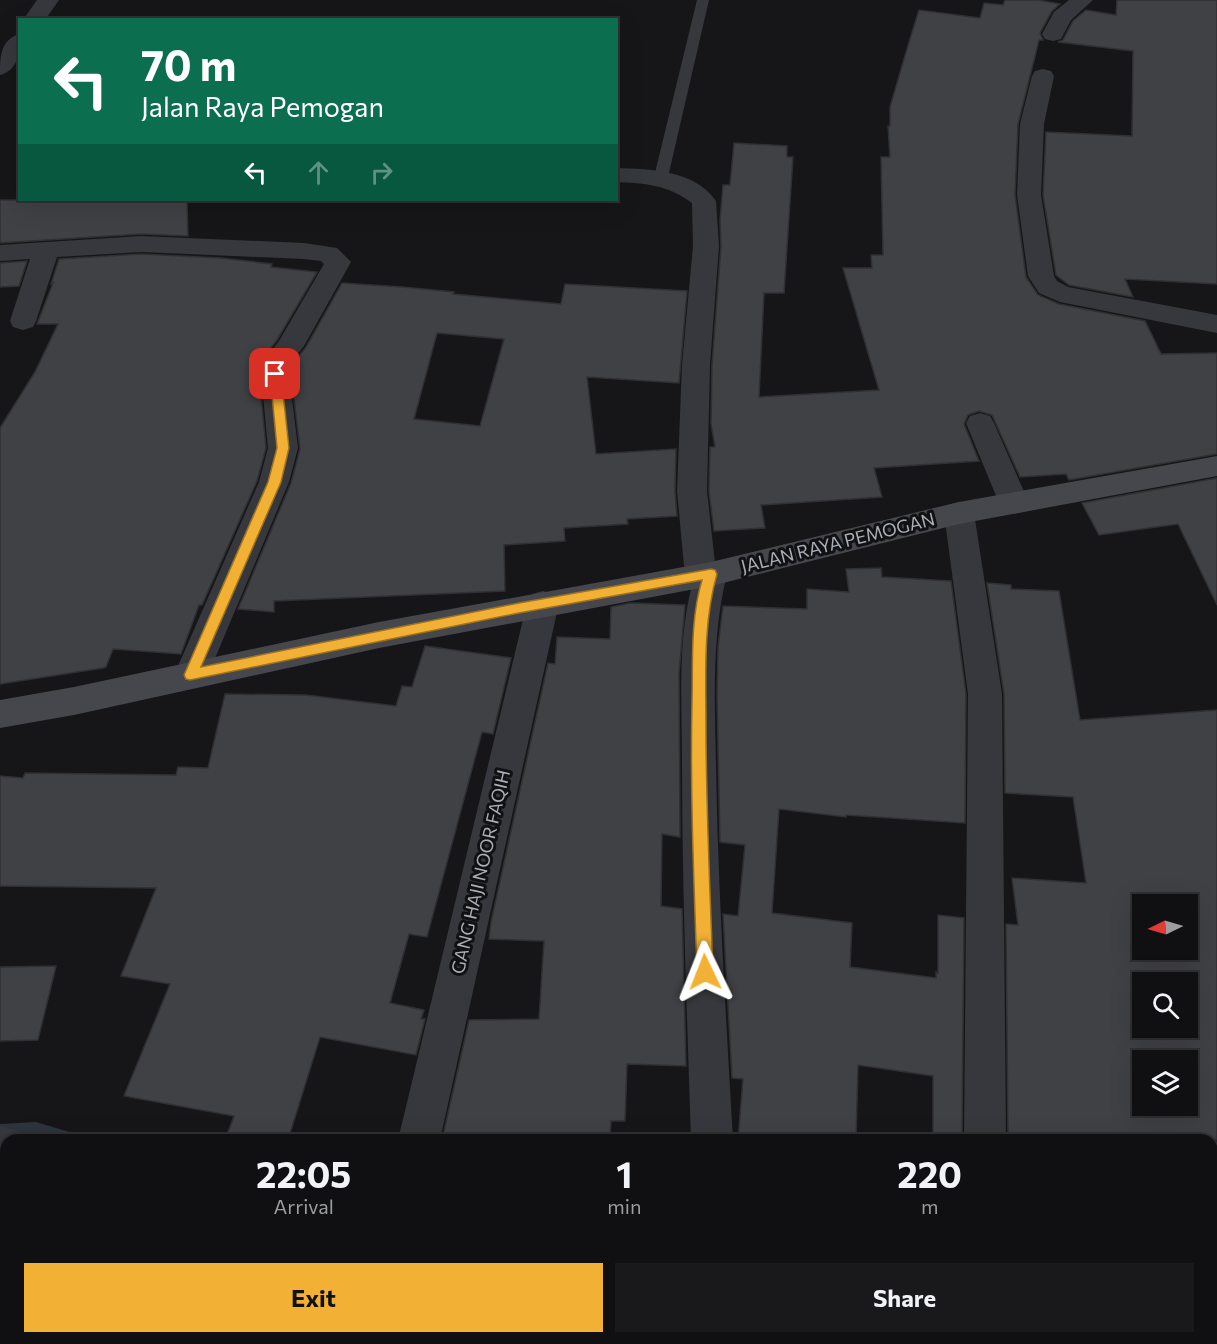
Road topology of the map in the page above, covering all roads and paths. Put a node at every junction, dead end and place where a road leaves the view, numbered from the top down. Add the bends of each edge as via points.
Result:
1 (48, 0) edge
2 (704, 0) edge
3 (1082, 0) edge
4 (35, 18) edge
5 (1053, 34) dead end
6 (18, 44) edge
7 (0, 68) edge
8 (1043, 76) dead end
9 (618, 175) edge
10 (661, 177) junction
11 (46, 250) junction
12 (0, 253) edge
13 (23, 321) dead end
14 (1217, 324) edge
15 (980, 423) dead end
16 (1217, 466) edge
17 (1014, 503) junction
18 (959, 513) junction
19 (706, 575) junction
20 (543, 603) junction
21 (190, 675) junction
22 (0, 714) edge
23 (420, 1134) edge
24 (712, 1134) edge
25 (985, 1134) edge

1 - 4 street
2 - 10 lane
3 - 5 street via 1062,17
6 - 7 street
8 - 14 street via 1032,124 1029,195 1041,276 1048,287 1060,294
9 - 10 street
10 - 19 street via 688,188 704,201 706,246 696,365 692,491
11 - 12 street
11 - 13 street
11 - 21 street via 141,244 304,250 328,255 338,262 279,359 275,374 283,448 274,482
15 - 17 street
16 - 17 street, JALAN RAYA PEMOGAN
17 - 18 street, JALAN RAYA PEMOGAN
18 - 19 street, JALAN RAYA PEMOGAN
18 - 25 street via 985,694
19 - 20 street, JALAN RAYA PEMOGAN
19 - 24 street via 700,629 699,805
20 - 21 street, JALAN RAYA PEMOGAN
20 - 23 street, GANG HAJI NOOR FAQIH
21 - 22 street, JALAN RAYA PEMOGAN

